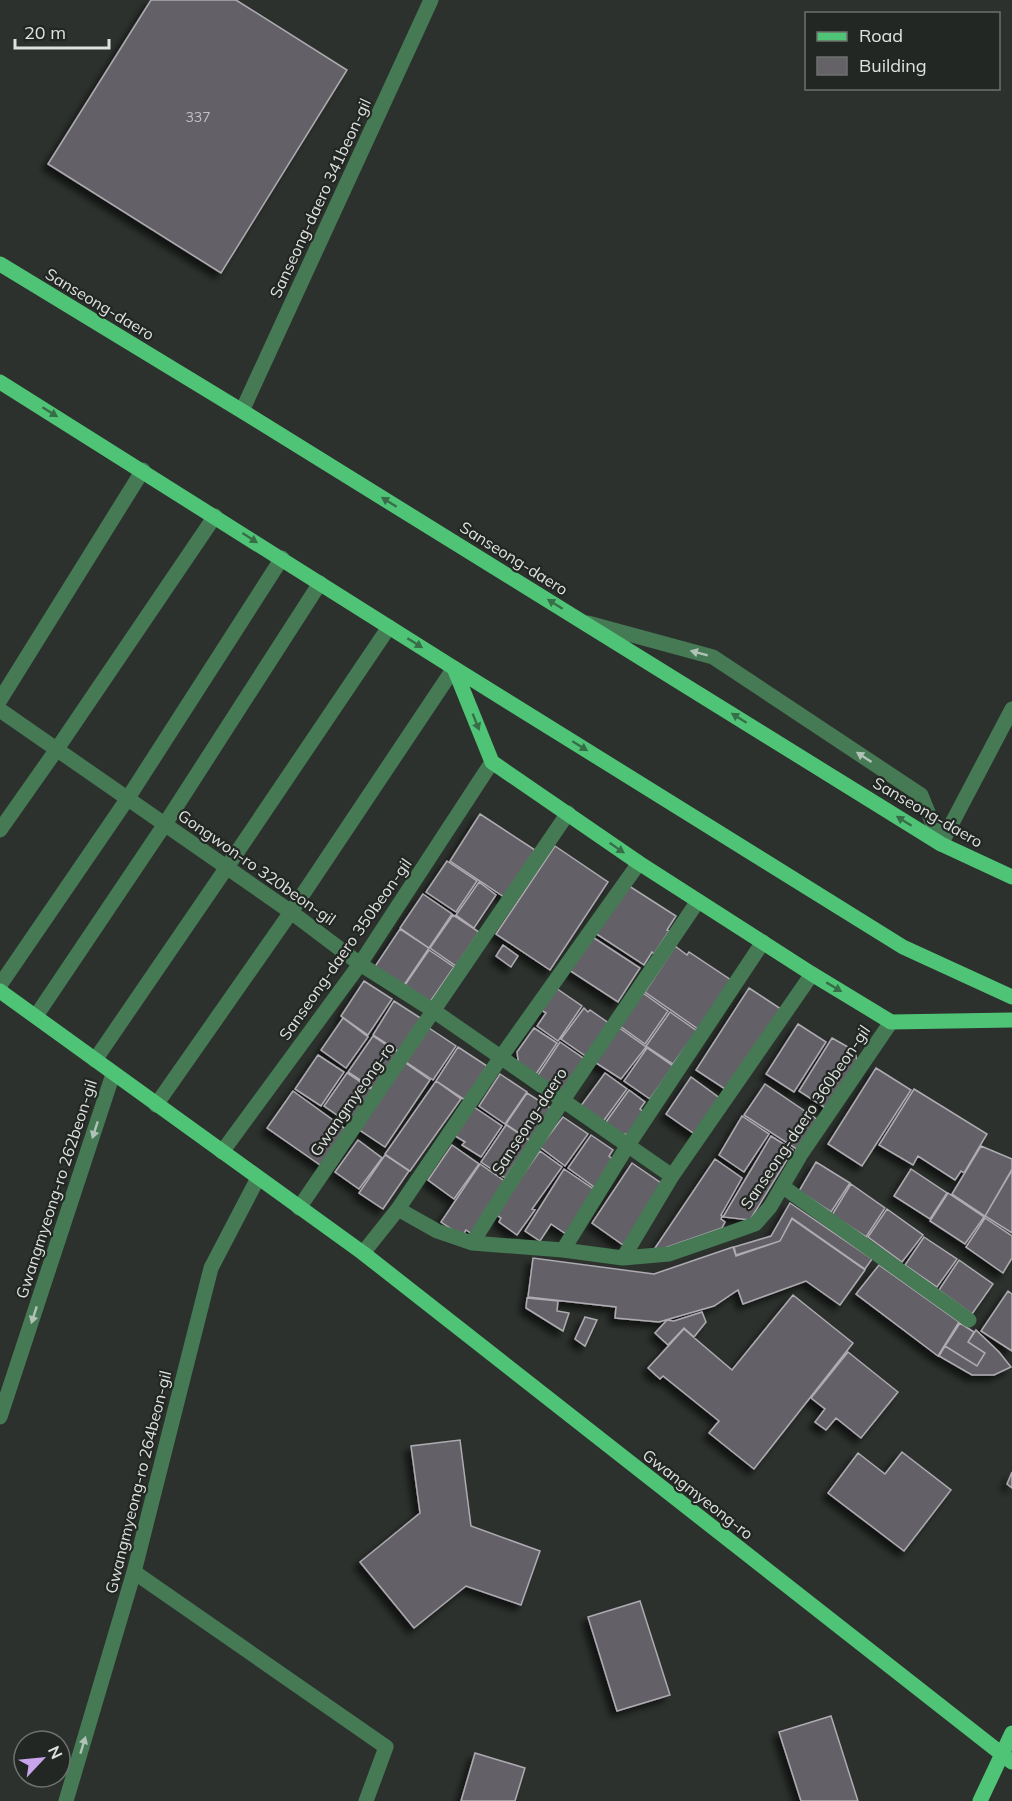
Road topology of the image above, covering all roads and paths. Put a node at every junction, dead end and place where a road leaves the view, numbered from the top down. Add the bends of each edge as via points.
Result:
1 (431, 0) edge
2 (0, 264) edge
3 (0, 382) edge
4 (242, 411) junction
5 (143, 470) junction
6 (215, 516) junction
7 (282, 558) junction
8 (320, 583) junction
9 (582, 621) junction
10 (389, 627) junction
11 (454, 668) junction
12 (0, 700) edge
13 (0, 710) edge
14 (1012, 710) edge
15 (57, 749) junction
16 (492, 762) junction
17 (128, 798) junction
18 (568, 813) junction
19 (165, 824) junction
20 (0, 830) edge
21 (941, 843) junction
22 (639, 864) junction
23 (227, 867) junction
24 (1012, 877) edge
25 (698, 901) junction
26 (291, 912) junction
27 (763, 942) junction
28 (360, 964) junction
29 (812, 974) junction
30 (0, 985) edge
31 (0, 991) edge
32 (1012, 997) edge
33 (434, 1011) junction
34 (36, 1016) junction
35 (1012, 1020) edge
36 (891, 1022) junction
37 (501, 1057) junction
38 (95, 1060) junction
39 (113, 1074) junction
40 (563, 1100) junction
41 (156, 1105) junction
42 (628, 1145) junction
43 (222, 1152) junction
44 (672, 1176) junction
45 (258, 1178) junction
46 (782, 1186) junction
47 (299, 1208) junction
48 (398, 1209) junction
49 (472, 1243) junction
50 (563, 1250) junction
51 (363, 1253) junction
52 (624, 1258) junction
53 (969, 1320) dead end
54 (0, 1417) edge
55 (134, 1572) junction
56 (1012, 1733) edge
57 (1006, 1758) edge
58 (66, 1801) edge
59 (366, 1801) edge
60 (980, 1801) edge

1 - 4 street, Sanseong-daero 341beon-gil
2 - 4 main road, Sanseong-daero
3 -> 5 main road
9 -> 4 main road, Sanseong-daero
5 - 6 main road
5 - 12 street
6 -> 7 main road
6 - 15 street
7 - 8 main road
7 - 17 street
8 - 10 main road
8 - 19 street
21 -> 9 main road, Sanseong-daero
21 -> 9 street via 921,795 713,657
10 -> 11 main road
10 - 23 street
11 -> 16 main road
11 - 26 street
11 -> 32 main road via 903,947
13 - 15 street, Gongwon-ro 320beon-gil
14 - 21 street
15 - 17 street, Gongwon-ro 320beon-gil
15 - 20 street
16 - 18 main road
16 - 28 street, Sanseong-daero 350beon-gil
17 - 19 street, Gongwon-ro 320beon-gil
17 - 30 street
18 -> 22 main road
18 - 33 street
19 - 23 street, Gongwon-ro 320beon-gil
19 - 34 street
21 - 24 main road, Sanseong-daero
22 - 25 main road
22 - 37 street
23 - 26 street, Gongwon-ro 320beon-gil
23 - 38 street
25 - 27 main road
25 - 40 street, Sanseong-daero
26 - 28 street, Gongwon-ro 320beon-gil
26 - 41 street
27 - 29 main road
27 - 42 street
28 - 33 street, Gongwon-ro 320beon-gil
28 - 43 street, Sanseong-daero 350beon-gil
29 -> 36 main road
29 - 44 street
31 - 34 main road, Gwangmyeong-ro
33 - 37 street, Gongwon-ro 320beon-gil
33 - 47 street, Gwangmyeong-ro
34 - 38 main road, Gwangmyeong-ro
35 - 36 main road
36 - 46 street, Sanseong-daero 360beon-gil
37 - 40 street, Gongwon-ro 320beon-gil
37 - 48 street
38 - 39 main road, Gwangmyeong-ro
39 - 41 main road, Gwangmyeong-ro
39 -> 54 street, Gwangmyeong-ro 262beon-gil
40 - 42 street, Gongwon-ro 320beon-gil
40 - 49 street, Sanseong-daero
41 - 43 main road, Gwangmyeong-ro
42 - 44 street, Gongwon-ro 320beon-gil
42 - 50 street
43 - 45 main road, Gwangmyeong-ro
44 - 52 street
45 - 47 main road, Gwangmyeong-ro
45 - 55 street, Gwangmyeong-ro 264beon-gil via 211,1268
46 - 52 street, Sanseong-daero 360beon-gil via 755,1224 669,1254
46 - 53 street
47 - 51 main road, Gwangmyeong-ro
48 - 49 street, Sanseong-daero 360beon-gil via 437,1231
48 - 51 street
49 - 50 street, Sanseong-daero 360beon-gil
50 - 52 street, Sanseong-daero 360beon-gil
51 - 57 main road, Gwangmyeong-ro
58 -> 55 street, Gwangmyeong-ro 264beon-gil
55 - 59 street via 386,1748
56 - 57 main road
57 - 60 main road

